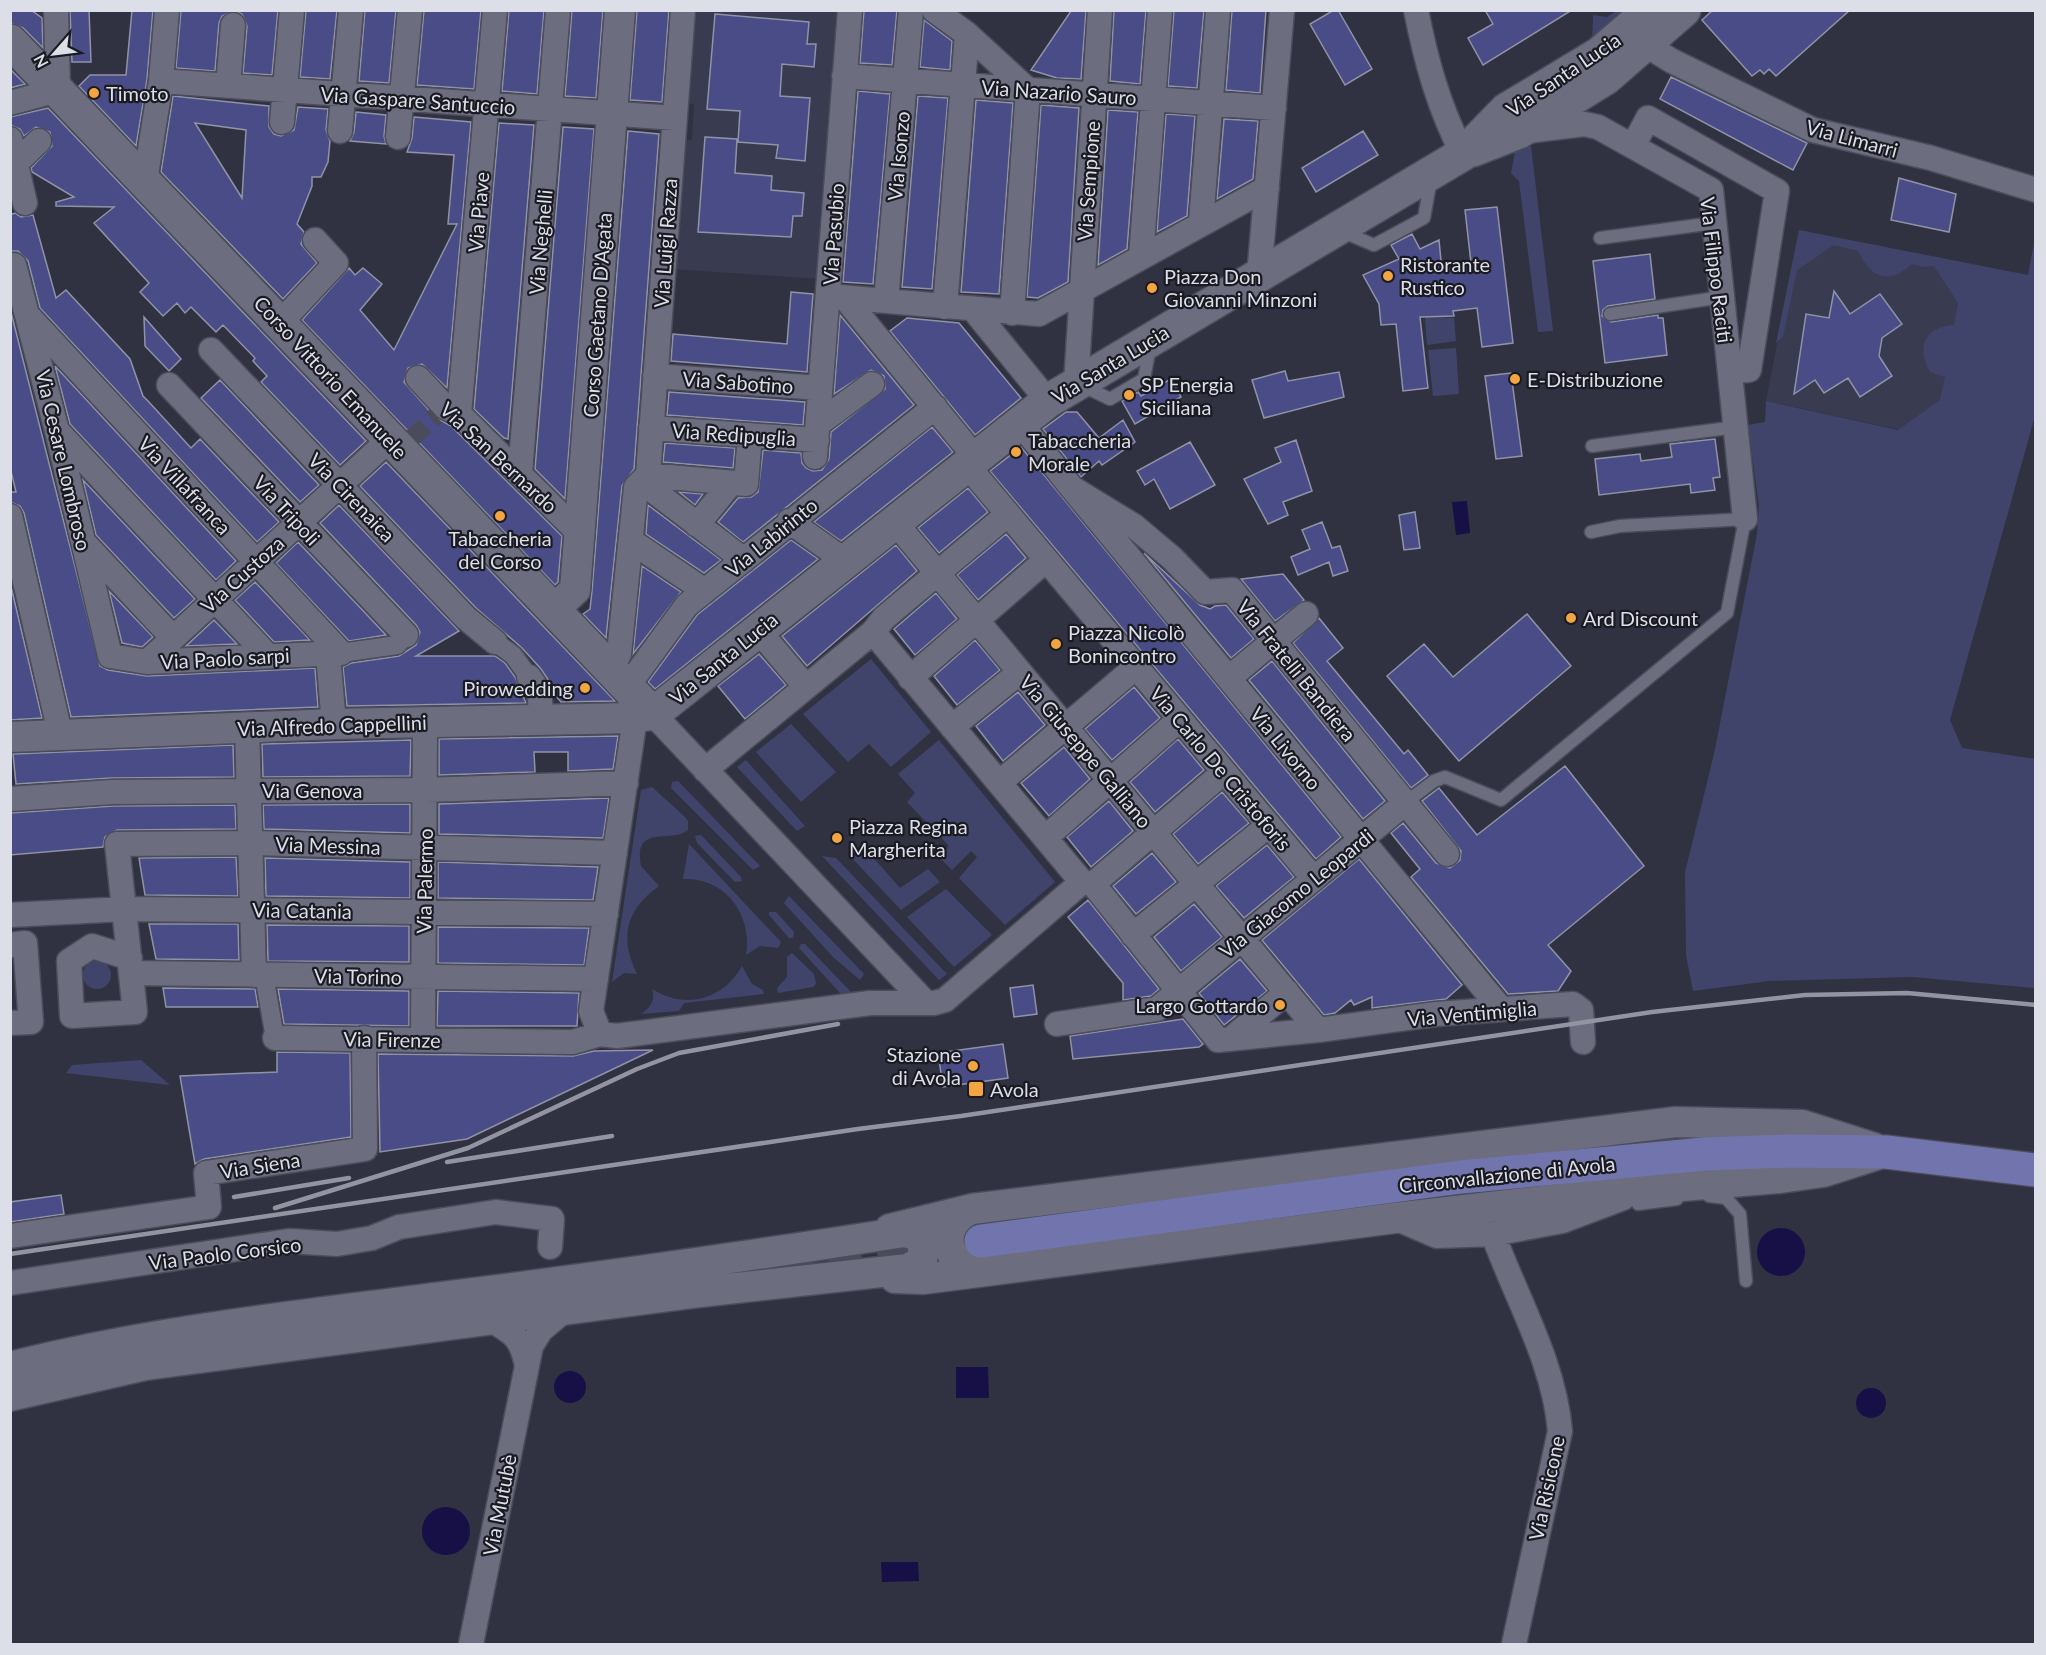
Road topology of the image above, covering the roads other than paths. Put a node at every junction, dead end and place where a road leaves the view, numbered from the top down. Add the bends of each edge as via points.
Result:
1 (56, 10) edge
2 (167, 10) edge
3 (292, 10) edge
4 (351, 10) edge
5 (410, 10) edge
6 (495, 10) edge
7 (558, 10) edge
8 (620, 10) edge
9 (683, 10) edge
10 (850, 10) edge
11 (911, 10) edge
12 (934, 10) edge
13 (1100, 10) edge
14 (1160, 10) edge
15 (1218, 10) edge
16 (1282, 10) edge
17 (1416, 10) edge
18 (1684, 10) edge
19 (233, 25) dead end
20 (1642, 28) edge
21 (967, 34) junction
22 (10, 40) edge
23 (844, 76) junction
24 (905, 80) junction
25 (161, 81) junction
26 (963, 85) junction
27 (1572, 85) junction
28 (228, 86) junction
29 (58, 90) junction
30 (285, 90) junction
31 (1028, 90) junction
32 (343, 94) junction
33 (1094, 94) junction
34 (402, 98) junction
35 (1154, 99) junction
36 (10, 102) edge
37 (1211, 103) junction
38 (488, 105) junction
39 (1274, 108) junction
40 (552, 109) junction
41 (612, 113) junction
42 (675, 118) junction
43 (282, 123) dead end
44 (1598, 127) junction
45 (340, 131) dead end
46 (1519, 132) junction
47 (398, 137) dead end
48 (10, 139) edge
49 (39, 141) dead end
50 (1633, 146) junction
51 (1463, 154) junction
52 (16, 163) junction
53 (145, 181) junction
54 (1268, 181) junction
55 (2036, 190) edge
56 (25, 203) dead end
57 (1202, 216) junction
58 (1714, 223) junction
59 (1600, 238) dead end
60 (315, 240) dead end
61 (1142, 251) junction
62 (12, 262) edge
63 (1259, 276) junction
64 (1080, 286) junction
65 (836, 297) junction
66 (1722, 297) junction
67 (886, 301) junction
68 (945, 307) junction
69 (973, 309) junction
70 (1017, 313) junction
71 (1610, 314) dead end
72 (29, 317) junction
73 (280, 323) junction
74 (211, 350) dead end
75 (1730, 370) junction
76 (655, 376) junction
77 (418, 378) dead end
78 (1076, 383) junction
79 (872, 384) dead end
80 (169, 385) dead end
81 (820, 388) junction
82 (1048, 401) junction
83 (935, 407) junction
84 (447, 412) junction
85 (1020, 423) junction
86 (1736, 427) junction
87 (651, 428) junction
88 (57, 431) junction
89 (750, 435) junction
90 (817, 440) junction
91 (401, 442) junction
92 (1592, 446) dead end
93 (970, 461) junction
94 (520, 473) junction
95 (648, 475) junction
96 (730, 483) junction
97 (340, 485) junction
98 (1072, 488) junction
99 (1008, 514) junction
100 (10, 516) edge
101 (1745, 519) junction
102 (789, 521) junction
103 (894, 521) junction
104 (299, 522) junction
105 (697, 525) junction
106 (1590, 532) dead end
107 (581, 535) junction
108 (631, 541) junction
109 (84, 542) junction
110 (744, 560) junction
111 (844, 560) junction
112 (1046, 560) junction
113 (256, 561) junction
114 (938, 573) junction
115 (705, 591) junction
116 (215, 599) junction
117 (553, 609) junction
118 (1306, 614) dead end
119 (977, 620) junction
120 (878, 625) junction
121 (758, 630) junction
122 (406, 635) joint
123 (173, 638) junction
124 (1274, 641) junction
125 (495, 642) joint
126 (334, 653) junction
127 (267, 655) junction
128 (110, 656) joint
129 (147, 662) junction
130 (1136, 667) junction
131 (917, 672) junction
132 (1020, 672) junction
133 (530, 676) joint
134 (1229, 678) junction
135 (802, 681) junction
136 (631, 697) junction
137 (542, 719) junction
138 (1180, 719) junction
139 (426, 721) junction
140 (959, 722) junction
141 (334, 724) junction
142 (1066, 727) junction
143 (248, 728) junction
144 (60, 733) junction
145 (10, 737) edge
146 (705, 770) junction
147 (1224, 772) junction
148 (1006, 778) junction
149 (1110, 780) junction
150 (620, 783) junction
151 (250, 789) junction
152 (10, 790) edge
153 (425, 790) junction
154 (11, 799) edge
155 (1405, 803) junction
156 (1269, 825) junction
157 (1051, 832) junction
158 (1153, 832) junction
159 (1361, 839) junction
160 (252, 843) junction
161 (424, 849) junction
162 (609, 853) junction
163 (1447, 854) dead end
164 (1314, 879) junction
165 (1092, 881) junction
166 (1196, 884) junction
167 (124, 909) junction
168 (253, 910) junction
169 (424, 912) junction
170 (600, 914) junction
171 (10, 915) edge
172 (1137, 932) junction
173 (1242, 938) junction
174 (10, 945) edge
175 (259, 975) junction
176 (423, 976) junction
177 (590, 978) junction
178 (1182, 987) junction
179 (1282, 987) junction
180 (924, 1001) junction
181 (1501, 1009) junction
182 (10, 1023) edge
183 (1057, 1024) dead end
184 (1324, 1030) junction
185 (600, 1034) junction
186 (275, 1038) joint
187 (364, 1038) junction
188 (1231, 1039) junction
189 (423, 1040) junction
190 (1583, 1042) dead end
191 (1886, 1152) junction
192 (2036, 1170) edge
193 (1646, 1190) junction
194 (1616, 1201) junction
195 (972, 1209) junction
196 (1395, 1218) junction
197 (1493, 1234) junction
198 (10, 1236) edge
199 (825, 1244) junction
200 (550, 1247) dead end
201 (984, 1256) junction
202 (829, 1277) junction
203 (1746, 1281) dead end
204 (10, 1283) edge
205 (565, 1310) junction
206 (489, 1319) junction
207 (527, 1366) junction
208 (10, 1367) edge
209 (10, 1396) edge
210 (471, 1644) edge
211 (1514, 1644) edge

1 - 29 street
2 - 25 street
3 - 30 street
4 - 32 street
5 - 34 street
6 - 38 street, Via Piave
7 - 40 street, Via Neghelli
8 - 41 street, Corso Gaetano D'Agata
9 - 42 street, Via Luigi Razza
10 - 23 street, Via Pasubio
11 - 24 street, Via Isonzo
12 - 21 street
13 - 33 street, Via Sempione
14 - 35 street
15 - 37 street
16 - 39 street
17 - 51 street via 1446,122
18 - 20 main road
19 - 28 street
20 - 27 main road via 1606,78
20 - 55 street, Via Limarri via 1672,61 1813,130 1931,158
21 - 26 street
21 - 31 street
22 - 29 main road, Corso Vittorio Emanuele
23 - 24 street, Via Nazario Sauro
23 - 65 street, Via Pasubio
24 - 26 street, Via Nazario Sauro
24 - 67 street, Via Isonzo
25 - 28 street, Via Gaspare Santuccio
25 - 53 street
26 - 31 street, Via Nazario Sauro
26 - 68 street
27 - 44 street
27 - 46 main road
27 - 51 main road, Via Santa Lucia via 1506,110
28 - 30 street, Via Gaspare Santuccio
29 - 36 street
29 - 53 main road, Corso Vittorio Emanuele
30 - 32 street, Via Gaspare Santuccio
30 - 43 street
31 - 33 street, Via Nazario Sauro
31 - 70 street
32 - 34 street, Via Gaspare Santuccio
32 - 45 street
33 - 35 street, Via Nazario Sauro
33 - 64 street, Via Sempione
34 - 38 street, Via Gaspare Santuccio
34 - 47 street
35 - 37 street, Via Nazario Sauro
35 - 61 street
37 - 39 street, Via Nazario Sauro
37 - 57 street
38 - 40 street, Via Gaspare Santuccio
38 - 84 street, Via Piave
39 - 54 street
40 - 41 street, Via Gaspare Santuccio
40 - 94 street, Via Neghelli
41 - 42 street, Via Gaspare Santuccio
41 - 107 street, Corso Gaetano D'Agata
42 - 76 street, Via Luigi Razza
44 - 46 street, Via Filippo Raciti via 1584,124
44 - 50 street, Via Filippo Raciti
46 - 51 main road
48 - 52 street
49 - 52 street
50 - 58 street, Via Filippo Raciti via 1711,190
50 - 75 street via 1648,118 1777,191 1749,370
51 - 63 main road, Via Santa Lucia
52 - 56 street
53 - 73 main road, Corso Vittorio Emanuele
54 - 57 street
54 - 63 street
57 - 61 street
58 - 59 lane
58 - 66 street, Via Filippo Raciti
60 - 73 street via 336,262
61 - 64 street
62 - 72 street, Via Cesare Lombroso
63 - 78 main road, Via Santa Lucia
64 - 70 street via 1039,314
64 - 78 street, Via Sempione
65 - 67 street
65 - 81 street, Via Pasubio
65 - 83 street, Via Carlo De Cristoforis
66 - 71 lane
66 - 75 street, Via Filippo Raciti
67 - 68 street
68 - 69 street
69 - 70 street
69 - 82 street
72 - 88 street, Via Cesare Lombroso
72 - 113 street, Via Villafranca
73 - 91 main road, Corso Vittorio Emanuele
74 - 97 street, Via Cirenaica
75 - 86 street, Via Filippo Raciti
76 - 81 street, Via Sabotino
76 - 87 street, Via Luigi Razza
77 - 84 street, Via San Bernardo
78 - 82 main road, Via Santa Lucia
79 - 90 street
80 - 104 street, Via Tripoli
81 - 90 street, Via Pasubio
82 - 85 main road, Via Santa Lucia
83 - 93 street, Via Carlo De Cristoforis
83 - 102 street, Via Labirinto
84 - 94 street, Via San Bernardo
85 - 93 main road, Via Santa Lucia
85 - 98 street, Via Fratelli Bandiera
86 - 92 lane
86 - 101 street, Via Filippo Raciti
87 - 89 street, Via Redipuglia
87 - 95 street, Via Luigi Razza
88 - 109 street, Via Cesare Lombroso
88 - 116 street
89 - 90 street, Via Redipuglia
89 - 96 street via 746,484
91 - 97 street, Via Custoza
91 - 117 main road, Corso Vittorio Emanuele
93 - 99 street, Via Carlo De Cristoforis
93 - 103 main road, Via Santa Lucia
94 - 107 street, Via San Bernardo
95 - 96 street
95 - 105 street via 651,489
95 - 108 street via 636,487
96 - 105 street
97 - 104 street, Via Custoza
97 - 125 street, Via Cirenaica via 466,618
98 - 124 street, Via Fratelli Bandiera via 1134,526 1205,592 1232,590
98 - 134 street, Via Livorno
99 - 112 street, Via Carlo De Cristoforis
99 - 114 street
100 - 144 street
101 - 106 lane via 1620,526
101 - 155 lane via 1727,613 1501,800 1445,777
102 - 110 street, Via Labirinto
102 - 111 street
103 - 111 main road, Via Santa Lucia
103 - 114 street, Via Giuseppe Galliano
104 - 113 street, Via Custoza
104 - 122 street, Via Tripoli
105 - 110 street
107 - 117 street, Corso Gaetano D'Agata via 575,590
108 - 115 street
108 - 136 street via 620,654
109 - 123 street
109 - 128 street, Via Cesare Lombroso
110 - 115 street, Via Labirinto
111 - 121 main road, Via Santa Lucia
112 - 119 street
112 - 130 street, Via Carlo De Cristoforis
113 - 116 street, Via Custoza
113 - 126 street, Via Villafranca
114 - 119 street, Via Giuseppe Galliano
114 - 120 street
115 - 136 street, Via Labirinto via 687,605
116 - 123 street, Via Custoza
116 - 127 street
117 - 136 main road, Corso Vittorio Emanuele
118 - 124 street
119 - 131 street
119 - 132 street, Via Giuseppe Galliano
120 - 131 street
120 - 135 street
121 - 135 street
121 - 136 main road, Via Santa Lucia
122 - 126 street via 397,645
123 - 129 street, Via Custoza
124 - 134 street
124 - 155 street, Via Fratelli Bandiera
125 - 133 street via 513,655
126 - 127 street, Via Paolo sarpi
126 - 141 street
127 - 129 street, Via Paolo sarpi
128 - 129 street, Via Paolo sarpi
130 - 138 street, Via Carlo De Cristoforis
130 - 142 street
131 - 140 street
132 - 140 street
132 - 142 street, Via Giuseppe Galliano
133 - 137 street via 539,692
134 - 159 street, Via Livorno
135 - 146 street
136 - 137 street, Via Alfredo Cappellini
136 - 146 street
136 - 150 street
137 - 139 street, Via Alfredo Cappellini
138 - 147 street, Via Carlo De Cristoforis
138 - 149 street
139 - 141 street, Via Alfredo Cappellini
139 - 153 street, Via Palermo
140 - 148 street
141 - 143 street, Via Alfredo Cappellini
142 - 148 street
142 - 149 street, Via Giuseppe Galliano
143 - 144 street, Via Alfredo Cappellini
143 - 151 street
144 - 145 street, Via Alfredo Cappellini
146 - 180 street
147 - 156 street, Via Carlo De Cristoforis
147 - 158 street, Via Firenze
148 - 157 street
149 - 157 street
149 - 158 street, Via Giuseppe Galliano
150 - 153 street, Via Genova
150 - 162 street
151 - 153 street, Via Genova
151 - 154 street, Via Genova
151 - 160 street
152 - 154 street
153 - 161 street, Via Palermo
155 - 159 street, Via Giacomo Leopardi
155 - 163 street, Via Fratelli Bandiera
156 - 164 street, Via Carlo De Cristoforis
156 - 166 street
157 - 165 street
158 - 165 street, Via Firenze
158 - 166 street, Via Giuseppe Galliano
159 - 164 street, Via Giacomo Leopardi
159 - 181 street, Via Livorno
160 - 161 street, Via Messina
160 - 167 street, Via Messina via 117,844
160 - 168 street
161 - 162 street, Via Messina
161 - 169 street, Via Palermo
162 - 170 street
164 - 173 street, Via Giacomo Leopardi
165 - 172 street
165 - 180 street, Via Firenze via 945,1000
166 - 172 street
166 - 173 street, Via Giuseppe Galliano
167 - 168 street, Via Catania
167 - 171 street, Via Catania
167 - 175 street, Via Torino via 130,966
168 - 169 street, Via Catania
168 - 175 street
169 - 170 street, Via Catania
169 - 176 street, Via Palermo
170 - 177 street
172 - 178 street
173 - 178 street, Via Giacomo Leopardi
173 - 179 street, Via Giuseppe Galliano
174 - 182 street via 25,944 31,1022
175 - 176 street, Via Torino
175 - 186 street, Via Firenze
176 - 177 street, Via Torino
176 - 189 street, Via Palermo
177 - 185 street via 591,1011
178 - 183 street, Via Giacomo Leopardi via 1157,1009
178 - 188 street via 1218,1040
179 - 184 street, Via Giuseppe Galliano
179 - 188 street
180 - 185 street, Via Firenze via 870,1003 617,1036
181 - 184 street, Via Ventimiglia
181 - 190 street, Via Ventimiglia via 1573,1004 1581,1010
184 - 188 street, Via Ventimiglia
185 - 189 street, Via Firenze via 573,1042
186 - 187 street, Via Firenze
187 - 189 street, Via Firenze
187 - 198 street, Via Siena via 366,1149 206,1173 209,1206
191 - 192 main road, Circonvallazione di Avola
191 - 193 street via 1823,1172
191 - 195 street via 1802,1125 1676,1122
191 - 201 main road, Circonvallazione di Avola via 1704,1154 1461,1177
193 - 194 street
193 - 196 street
194 - 197 street via 1562,1221
194 - 203 lane via 1659,1203 1713,1195 1726,1198 1740,1214
195 - 199 street
195 - 201 street via 954,1221 949,1242 957,1261 965,1267
196 - 197 street via 1437,1236
196 - 201 street
197 - 211 street, Via Risicone via 1507,1274 1525,1308 1558,1408 1560,1431
199 - 202 street via 910,1232 921,1239 925,1251 922,1261 908,1269
199 - 208 street via 104,1345
200 - 204 street, Via Paolo Corsico via 552,1219 496,1212 399,1227 372,1238 336,1244 289,1241
201 - 202 street via 923,1279
202 - 205 street
205 - 206 street
205 - 207 street, Via Mutubè via 541,1330 531,1346
206 - 207 street via 513,1333 523,1346
206 - 209 street via 146,1365
207 - 210 street, Via Mutubè

